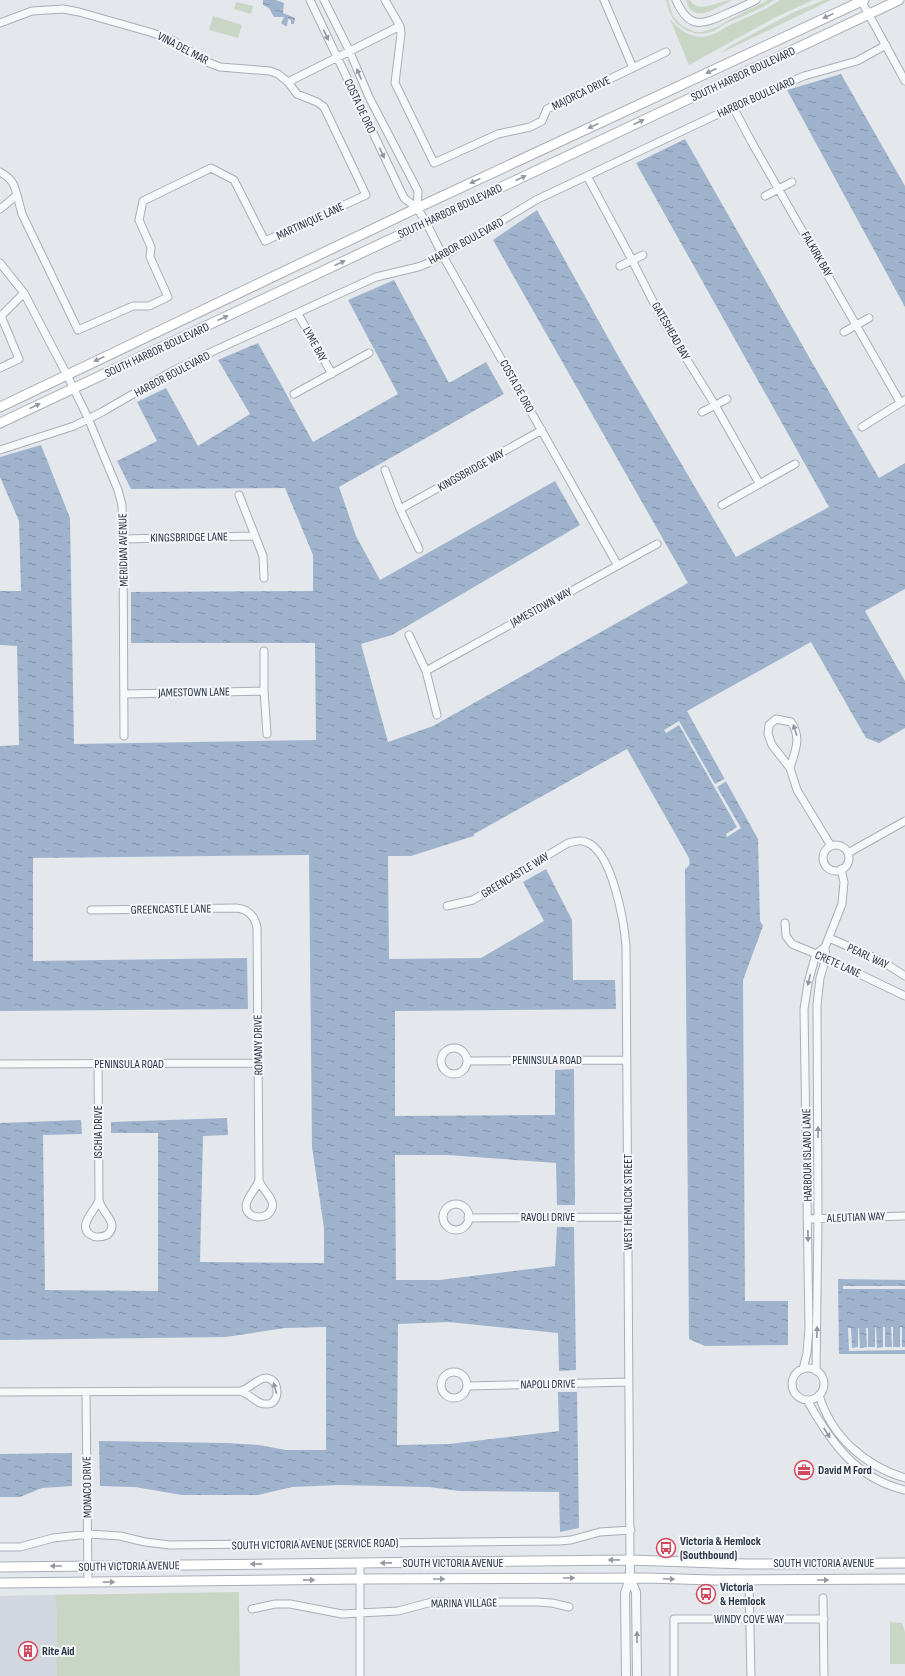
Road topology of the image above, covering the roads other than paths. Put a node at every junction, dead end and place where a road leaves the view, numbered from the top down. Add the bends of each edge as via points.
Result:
1 (310, 0) edge
2 (324, 0) edge
3 (385, 0) edge
4 (604, 0) edge
5 (676, 0) edge
6 (756, 0) edge
7 (862, 0) edge
8 (899, 0) edge
9 (868, 15) junction
10 (0, 23) edge
11 (400, 26) junction
12 (886, 45) junction
13 (349, 50) junction
14 (666, 52) dead end
15 (337, 57) junction
16 (633, 68) junction
17 (905, 81) edge
18 (288, 82) junction
19 (733, 107) junction
20 (0, 172) edge
21 (586, 176) junction
22 (792, 182) dead end
23 (779, 189) junction
24 (17, 195) junction
25 (765, 196) dead end
26 (417, 208) junction
27 (0, 209) edge
28 (426, 222) junction
29 (643, 255) dead end
30 (443, 256) junction
31 (632, 260) junction
32 (0, 263) edge
33 (620, 266) dead end
34 (24, 293) junction
35 (298, 314) junction
36 (869, 318) dead end
37 (857, 325) junction
38 (844, 332) dead end
39 (369, 353) dead end
40 (0, 368) edge
41 (67, 374) junction
42 (332, 374) junction
43 (74, 389) junction
44 (294, 394) dead end
45 (727, 399) dead end
46 (903, 401) edge
47 (715, 404) junction
48 (0, 407) edge
49 (702, 412) dead end
50 (88, 418) junction
51 (0, 423) edge
52 (862, 427) dead end
53 (542, 430) junction
54 (0, 450) edge
55 (795, 464) dead end
56 (385, 470) dead end
57 (759, 483) junction
58 (239, 495) dead end
59 (722, 505) dead end
60 (400, 509) junction
61 (254, 536) junction
62 (123, 539) junction
63 (657, 544) dead end
64 (419, 549) dead end
65 (618, 564) junction
66 (264, 578) dead end
67 (409, 635) dead end
68 (264, 650) dead end
69 (426, 671) junction
70 (264, 691) junction
71 (124, 694) junction
72 (437, 715) dead end
73 (267, 734) dead end
74 (124, 736) dead end
75 (790, 768) junction
76 (905, 821) edge
77 (582, 841) joint
78 (831, 846) junction
79 (848, 853) junction
80 (841, 869) junction
81 (447, 906) dead end
82 (91, 910) dead end
83 (249, 913) joint
84 (785, 923) dead end
85 (829, 938) junction
86 (825, 947) junction
87 (816, 954) junction
88 (826, 958) junction
89 (905, 976) edge
90 (905, 996) edge
91 (627, 1060) junction
92 (467, 1061) dead end
93 (258, 1063) junction
94 (0, 1064) edge
95 (98, 1064) junction
96 (259, 1180) junction
97 (99, 1200) junction
98 (905, 1216) edge
99 (628, 1217) junction
100 (468, 1218) dead end
101 (807, 1218) junction
102 (818, 1218) junction
103 (803, 1369) junction
104 (816, 1371) junction
105 (629, 1382) junction
106 (468, 1386) dead end
107 (240, 1391) junction
108 (0, 1392) edge
109 (86, 1392) junction
110 (819, 1395) junction
111 (807, 1400) junction
112 (905, 1478) edge
113 (905, 1490) edge
114 (631, 1530) junction
115 (89, 1534) junction
116 (0, 1547) edge
117 (630, 1560) junction
118 (360, 1563) junction
119 (905, 1563) edge
120 (89, 1566) junction
121 (0, 1567) edge
122 (630, 1578) junction
123 (359, 1579) junction
124 (905, 1579) edge
125 (750, 1580) junction
126 (88, 1582) junction
127 (0, 1584) edge
128 (823, 1598) dead end
129 (569, 1607) dead end
130 (252, 1609) dead end
131 (360, 1613) junction
132 (750, 1619) junction
133 (824, 1619) junction
134 (360, 1676) edge
135 (626, 1676) edge
136 (637, 1676) edge
137 (674, 1676) edge
138 (751, 1676) edge
139 (824, 1676) edge

1 -> 15 street, COSTA DE ORO
2 - 13 street, COSTA DE ORO
3 - 11 street
4 - 16 street
5 - 6 street via 687,18 702,23
7 - 9 street
7 -> 26 main road, SOUTH HARBOR BOULEVARD
8 - 9 main road, SOUTH HARBOR BOULEVARD
9 - 12 street
28 -> 9 main road, SOUTH HARBOR BOULEVARD
10 - 18 street, VINA DEL MAR via 32,11 63,9 79,12 153,32 220,67 270,71
11 - 13 street
11 - 16 street, MAJORCA DRIVE via 402,40 395,83 434,163 498,134 530,127 542,121 547,110
12 - 17 street
12 - 19 street, HARBOR BOULEVARD via 857,61 804,76
13 - 15 street
26 -> 13 street, COSTA DE ORO via 418,191
14 - 16 street, MAJORCA DRIVE
15 - 18 street
15 -> 26 street, COSTA DE ORO via 404,198
18 - 24 street, MARTINIQUE LANE via 297,94 324,107 366,195 265,241 234,180 211,168 143,201 139,220 151,247 150,257 168,297 149,306 133,306 78,330 22,214
19 - 21 street, HARBOR BOULEVARD
19 - 23 street, FALKIRK BAY
20 - 24 street via 11,179
21 - 30 street, HARBOR BOULEVARD via 536,200
21 - 31 street, GATESHEAD BAY
22 - 23 street
23 - 25 street
23 - 37 street, FALKIRK BAY
24 - 27 street
26 - 28 street, COSTA DE ORO
26 -> 41 main road, SOUTH HARBOR BOULEVARD
28 - 30 street, COSTA DE ORO
43 -> 28 main road, SOUTH HARBOR BOULEVARD
29 - 31 street
30 - 35 street, HARBOR BOULEVARD via 418,267 376,277
30 - 53 street, COSTA DE ORO
31 - 33 street
31 - 47 street, GATESHEAD BAY via 663,322
32 - 34 street, MERIDIAN AVENUE
34 - 40 street via 1,316 19,359
34 - 41 street, MERIDIAN AVENUE
35 - 42 street, LYME BAY
35 - 50 street, HARBOR BOULEVARD via 171,372
36 - 37 street
37 - 38 street
37 - 46 street, FALKIRK BAY
39 - 42 street, LYME BAY
41 - 43 street, MERIDIAN AVENUE
41 - 48 main road, SOUTH HARBOR BOULEVARD
42 - 44 street, LYME BAY
43 - 50 street, MERIDIAN AVENUE
51 -> 43 main road, SOUTH HARBOR BOULEVARD
45 - 47 street
46 - 52 street, FALKIRK BAY
47 - 49 street
47 - 57 street, GATESHEAD BAY
50 - 54 street, HARBOR BOULEVARD via 74,426
50 - 62 street, MERIDIAN AVENUE via 118,490 122,505
53 - 60 street, KINGSBRIDGE WAY
53 - 65 street, COSTA DE ORO
55 - 57 street
56 - 60 street
57 - 59 street
58 - 61 street
60 - 64 street
61 - 62 street, KINGSBRIDGE LANE
61 - 66 street via 263,556
62 - 71 street, MERIDIAN AVENUE
63 - 65 street, JAMESTOWN WAY
65 - 69 street, JAMESTOWN WAY
67 - 69 street
68 - 70 street
69 - 72 street
70 - 71 street, JAMESTOWN LANE
70 - 73 street
71 - 74 street, MERIDIAN AVENUE
75 -> 75 street via 797,741 796,730 791,722 776,719 769,725 768,734 778,754
75 - 78 street via 797,790
76 - 79 street
77 - 81 street, GREENCASTLE WAY via 568,844 473,900
77 - 91 street, WEST HEMLOCK STREET via 600,851 622,912 626,946
78 - 79 street via 842,847
78 - 80 street via 823,856 825,865 832,870
79 - 80 street via 848,861
80 - 85 street, HARBOUR ISLAND LANE via 844,882 842,904
82 - 83 street, GREENCASTLE LANE via 236,908
83 - 93 street, ROMANY DRIVE via 257,926
84 - 87 street, CRETE LANE via 786,936 792,944
85 - 86 street, HARBOUR ISLAND LANE
85 - 89 street, PEARL WAY via 882,961
86 - 87 street, HARBOUR ISLAND LANE
86 - 88 street, HARBOUR ISLAND LANE
87 - 88 street, CRETE LANE
87 -> 101 street, HARBOUR ISLAND LANE via 804,1009
88 - 90 street, CRETE LANE
102 -> 88 street, HARBOUR ISLAND LANE via 817,1006 820,978
91 - 92 street, PENINSULA ROAD
91 - 99 street, WEST HEMLOCK STREET
93 - 95 street, PENINSULA ROAD
93 - 96 street, ROMANY DRIVE
94 - 95 street, PENINSULA ROAD
95 - 97 street, ISCHIA DRIVE
96 - 96 street via 247,1200 248,1211 256,1216 266,1216 272,1209 271,1198
97 - 97 street via 86,1221 87,1231 95,1237 107,1235 112,1228 110,1218 101,1208
98 - 102 street, ALEUTIAN WAY
99 - 100 street, RAVOLI DRIVE
99 - 105 street, WEST HEMLOCK STREET
101 - 102 street, ALEUTIAN WAY
101 -> 103 street, HARBOUR ISLAND LANE via 809,1328
104 -> 102 street, HARBOUR ISLAND LANE
103 - 104 street
103 - 111 street via 795,1375 792,1385 796,1394
104 - 110 street via 824,1384
105 - 106 street, NAPOLI DRIVE
105 - 114 street, WEST HEMLOCK STREET
107 -> 107 street via 258,1403 269,1404 276,1398 277,1387 271,1380 261,1379 248,1389
107 - 109 street
108 - 109 street
109 - 115 street, MONACO DRIVE
110 - 111 street
110 - 112 street via 824,1411 837,1432 853,1450 872,1465
111 -> 113 street via 843,1454 861,1470 882,1482
114 - 115 street, SOUTH VICTORIA AVENUE (SERVICE ROAD) via 600,1532 558,1542 170,1545 120,1536
114 - 117 street, WEST HEMLOCK STREET
115 - 116 street, SOUTH VICTORIA AVENUE (SERVICE ROAD) via 53,1538 24,1546
115 - 120 street, MONACO DRIVE
117 -> 118 main road, SOUTH VICTORIA AVENUE
117 - 119 main road, SOUTH VICTORIA AVENUE via 746,1564
117 - 122 street, WEST HEMLOCK STREET
118 -> 120 main road, SOUTH VICTORIA AVENUE
118 - 123 street
120 -> 121 main road, SOUTH VICTORIA AVENUE
120 - 126 street, MONACO DRIVE
123 -> 122 main road, SOUTH VICTORIA AVENUE
122 -> 125 main road, SOUTH VICTORIA AVENUE
122 - 135 street, WEST HEMLOCK STREET via 625,1593
136 -> 122 street, WEST HEMLOCK STREET via 636,1592
126 -> 123 main road, SOUTH VICTORIA AVENUE
123 - 131 street
125 -> 124 main road, SOUTH VICTORIA AVENUE
125 - 132 street
126 - 127 main road, SOUTH VICTORIA AVENUE
128 - 133 street
129 - 131 street, MARINA VILLAGE via 537,1602 432,1602 398,1611
130 - 131 street, MARINA VILLAGE via 290,1604 336,1613
131 - 134 street
132 - 133 street, WINDY COVE WAY
132 - 137 street, WINDY COVE WAY via 674,1619
132 - 138 street
133 - 139 street

